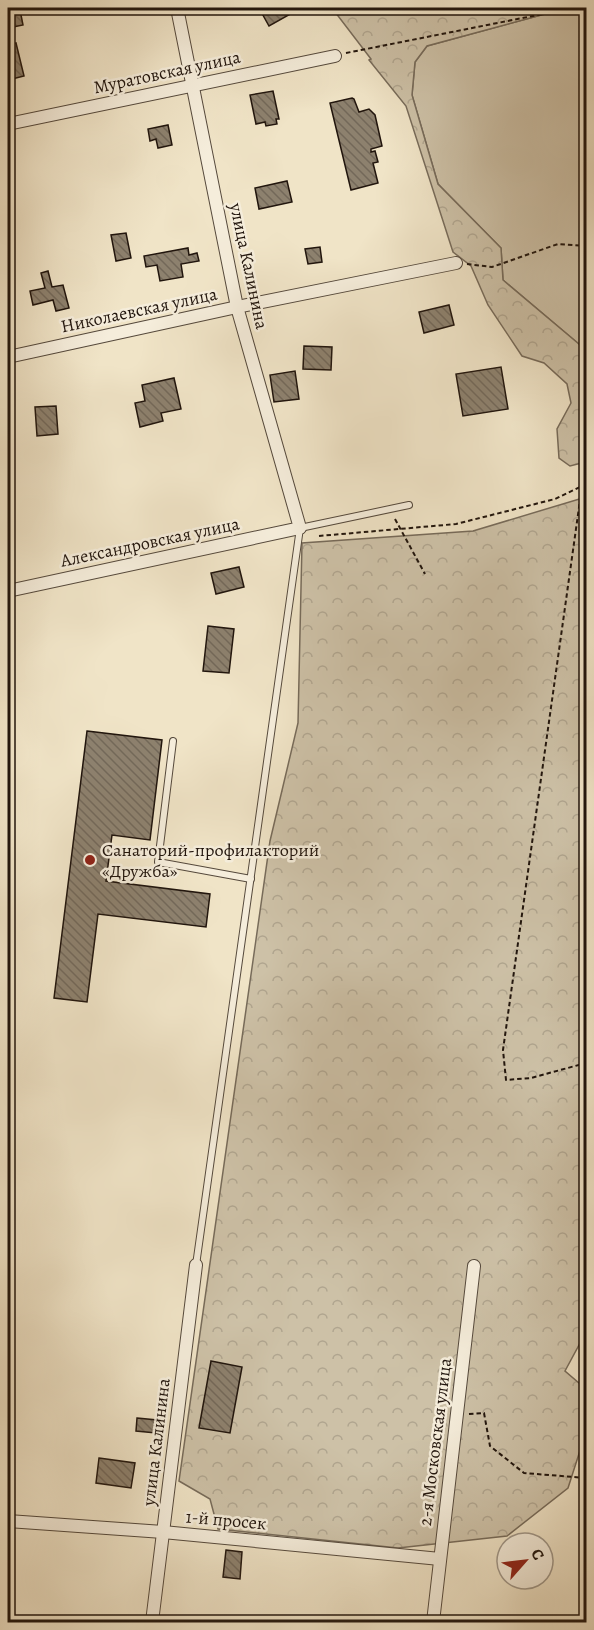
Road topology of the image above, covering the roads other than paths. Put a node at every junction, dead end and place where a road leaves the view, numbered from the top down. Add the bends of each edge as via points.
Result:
1 (177, 8) edge
2 (335, 56) road end
3 (193, 84) junction
4 (8, 124) edge
5 (456, 263) road end
6 (237, 307) junction
7 (8, 357) edge
8 (409, 505) dead end
9 (300, 528) junction
10 (8, 591) edge
11 (173, 741) dead end
12 (250, 879) junction
13 (196, 1265) joint
14 (474, 1266) dead end
15 (8, 1521) edge
16 (163, 1533) junction
17 (445, 1559) junction
18 (152, 1623) edge
19 (433, 1623) edge

1 - 3 street, улица Калинина
2 - 3 street, Муратовская улица
3 - 4 street, Муратовская улица
3 - 6 street, улица Калинина
5 - 6 street, Николаевская улица
6 - 7 street, Николаевская улица
6 - 9 street, улица Калинина
8 - 9 lane
9 - 10 street, Александровская улица
9 - 12 lane
11 - 12 lane via 158,862
12 - 13 lane
13 - 16 street, улица Калинина
14 - 17 street, 2-я Московская улица
15 - 16 street, 1-й просек
16 - 17 street, 1-й просек
16 - 18 street, улица Калинина
17 - 19 street, 2-я Московская улица

